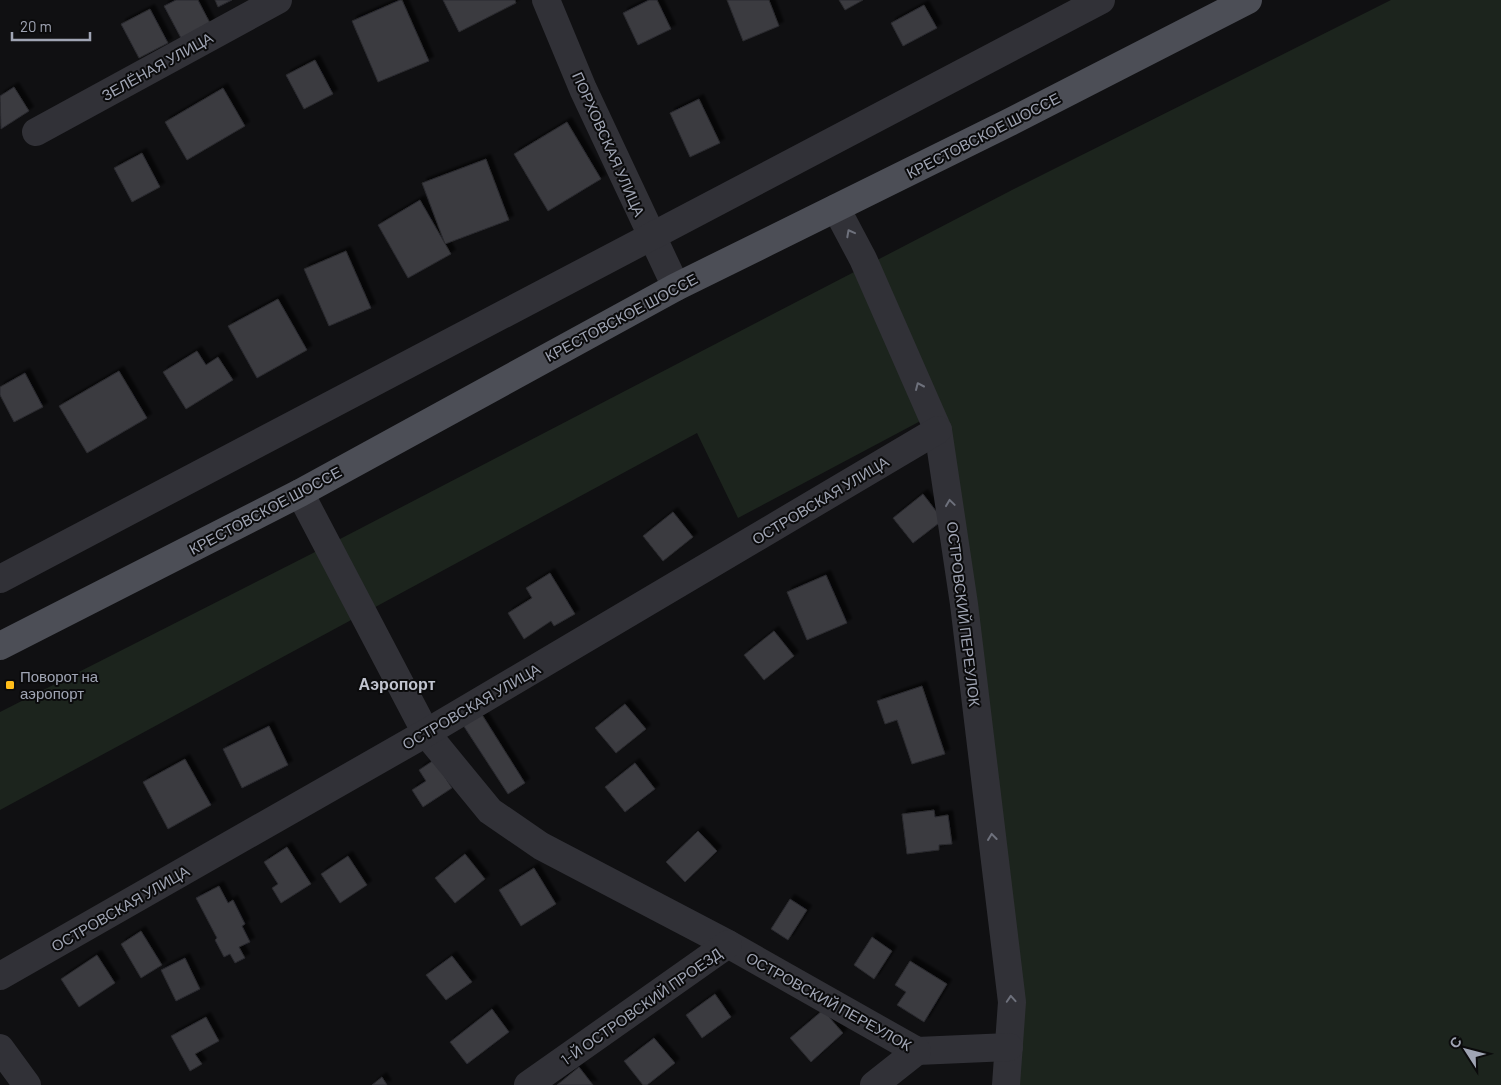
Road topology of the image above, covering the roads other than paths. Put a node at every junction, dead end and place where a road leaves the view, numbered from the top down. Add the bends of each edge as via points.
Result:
1 (278, 0) edge
2 (546, 0) edge
3 (1101, 0) edge
4 (1248, 0) edge
5 (36, 132) dead end
6 (836, 208) junction
7 (651, 236) junction
8 (676, 287) junction
9 (938, 430) junction
10 (300, 493) junction
11 (0, 579) edge
12 (0, 646) edge
13 (426, 733) junction
14 (728, 944) junction
15 (0, 976) edge
16 (1009, 1047) junction
17 (0, 1048) edge
18 (917, 1050) junction
19 (27, 1085) edge
20 (528, 1085) edge
21 (874, 1085) edge
22 (1006, 1085) edge

1 - 5 street, ЗЕЛЁНАЯ УЛИЦА
2 - 7 street, ПОРХОВСКАЯ УЛИЦА
3 - 7 street
4 - 6 main road, КРЕСТОВСКОЕ ШОССЕ
6 - 8 main road, КРЕСТОВСКОЕ ШОССЕ
9 -> 6 street, ОСТРОВСКИЙ ПЕРЕУЛОК via 863,259
7 - 8 street, ПОРХОВСКАЯ УЛИЦА
7 - 11 street
8 - 10 main road, КРЕСТОВСКОЕ ШОССЕ
9 - 13 street, ОСТРОВСКАЯ УЛИЦА
16 -> 9 street, ОСТРОВСКИЙ ПЕРЕУЛОК via 1012,1002 964,604
10 - 12 main road, КРЕСТОВСКОЕ ШОССЕ
10 - 13 street, ОСТРОВСКИЙ ПЕРЕУЛОК
13 - 14 street, ОСТРОВСКИЙ ПЕРЕУЛОК via 490,811 540,846
13 - 15 street, ОСТРОВСКАЯ УЛИЦА
14 - 18 street, ОСТРОВСКИЙ ПЕРЕУЛОК
14 - 20 street, 1-Й ОСТРОВСКИЙ ПРОЕЗД
16 - 18 street, ОСТРОВСКИЙ ПЕРЕУЛОК
16 - 22 street
17 - 19 street
18 - 21 street

